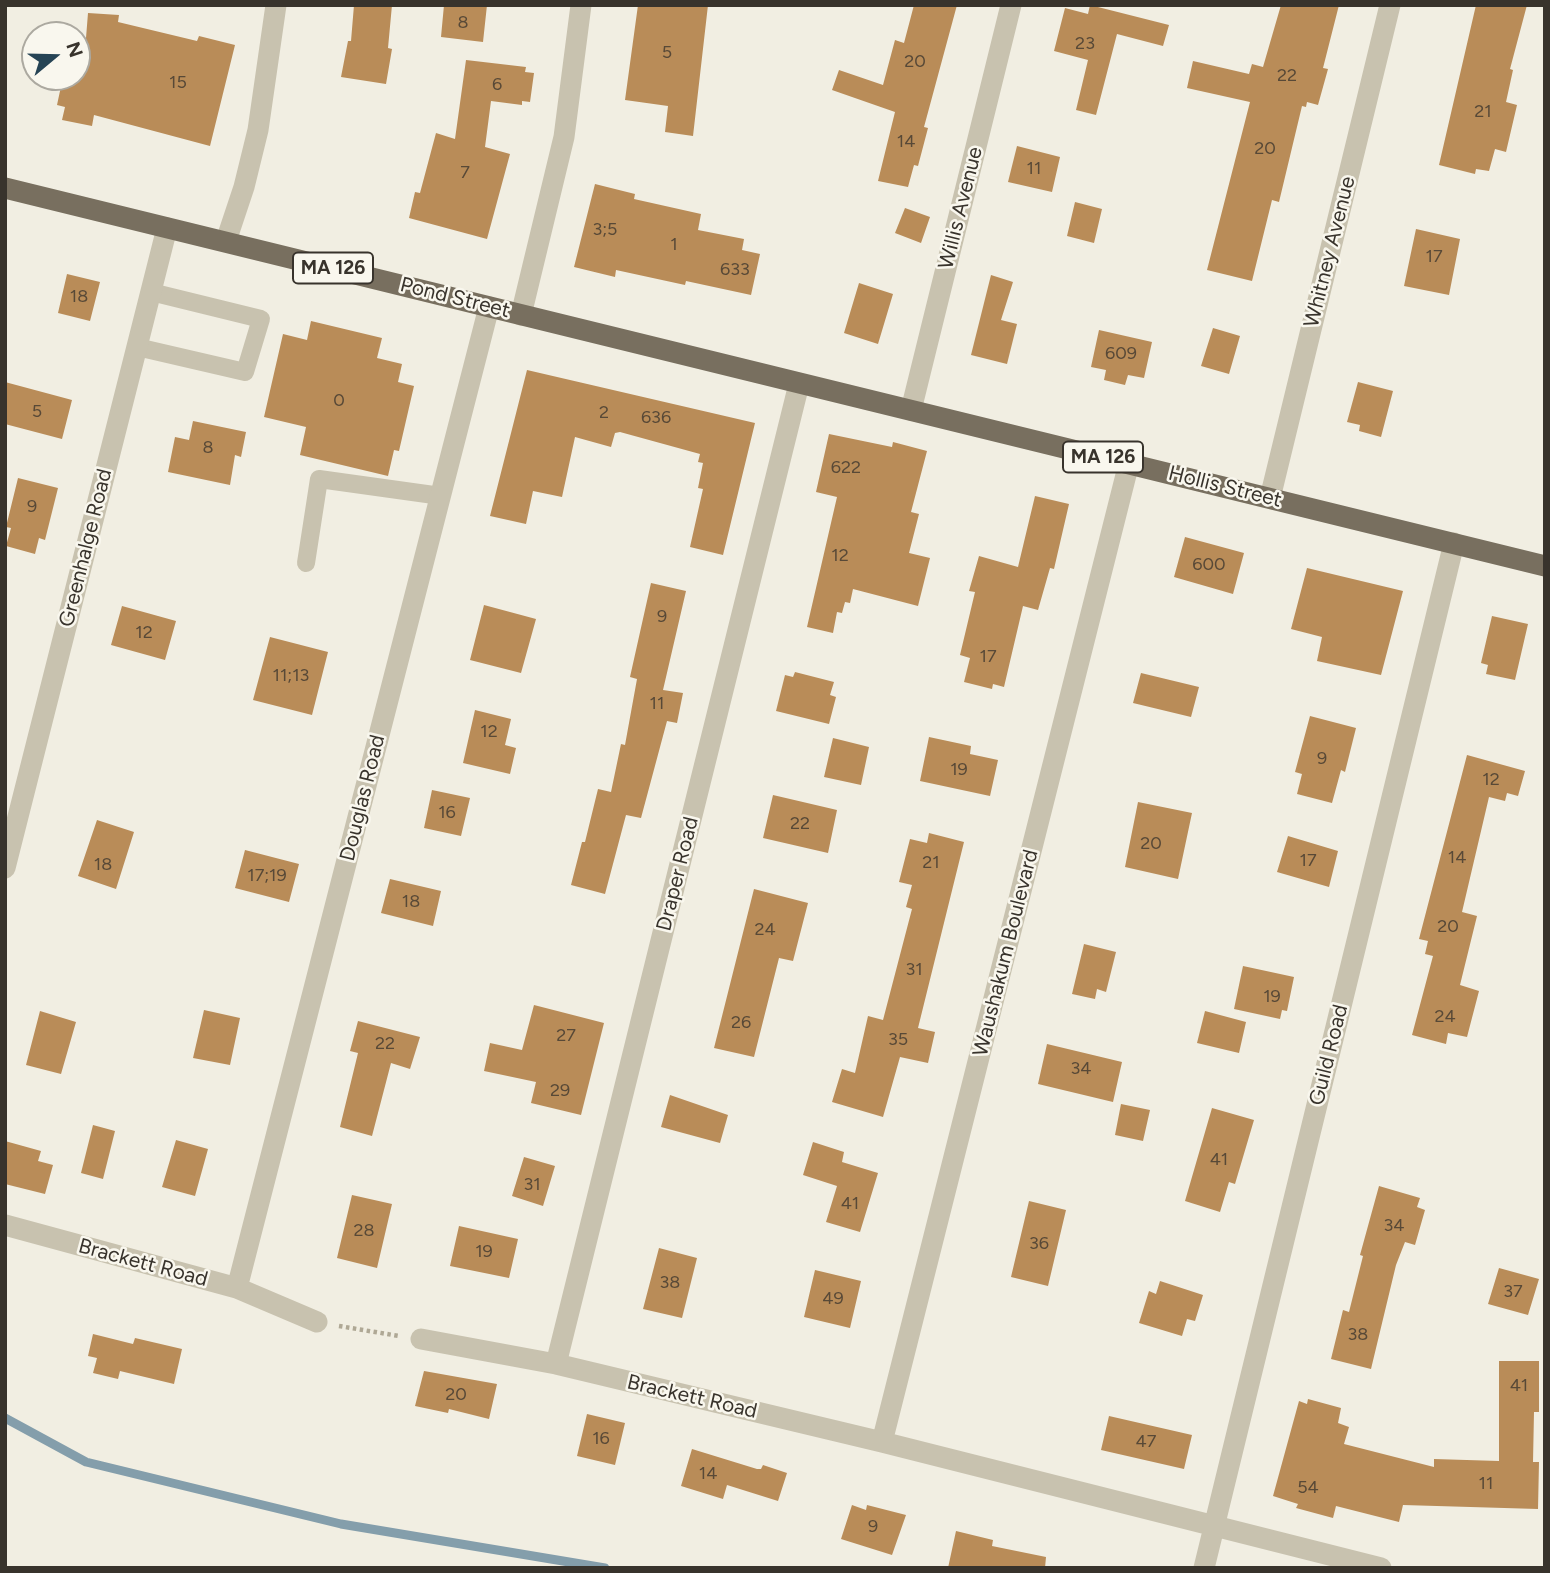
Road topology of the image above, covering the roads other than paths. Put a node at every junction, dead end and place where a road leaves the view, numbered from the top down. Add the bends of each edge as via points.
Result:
1 (276, 5) edge
2 (581, 5) edge
3 (1010, 5) edge
4 (1390, 5) edge
5 (5, 188) edge
6 (167, 228) junction
7 (226, 241) junction
8 (151, 292) junction
9 (489, 307) junction
10 (521, 315) junction
11 (137, 347) junction
12 (661, 349) joint
13 (799, 384) junction
14 (911, 410) junction
15 (1129, 463) junction
16 (441, 496) junction
17 (1270, 498) junction
18 (1454, 543) junction
19 (306, 563) dead end
20 (1545, 566) edge
21 (5, 868) edge
22 (5, 1225) edge
23 (237, 1288) junction
24 (317, 1322) road end
25 (421, 1339) road end
26 (556, 1364) junction
27 (882, 1442) junction
28 (1214, 1524) junction
29 (1204, 1568) edge
30 (1381, 1568) edge

1 - 7 street via 258,130
2 - 10 street via 564,137
3 - 14 street, Willis Avenue
4 - 17 street, Whitney Avenue
5 - 6 main road, Pond Street / MA 126
6 - 7 main road, Pond Street / MA 126
6 - 8 street, Greenhalge Road
7 - 9 main road, Pond Street / MA 126
8 - 11 street, Greenhalge Road
8 - 11 lane via 261,319 245,372
9 - 10 main road, Pond Street / MA 126
9 - 16 street, Douglas Road
10 - 12 main road, Pond Street / MA 126
11 - 21 street, Greenhalge Road
12 - 13 main road, Hollis Street / MA 126
13 - 14 main road, Hollis Street / MA 126
13 - 26 street, Draper Road
14 - 15 main road, Hollis Street / MA 126
15 - 17 main road, Hollis Street / MA 126
15 - 27 street, Waushakum Boulevard
16 - 19 lane via 319,478
16 - 23 street, Douglas Road
17 - 18 main road, Hollis Street / MA 126
18 - 20 main road, Hollis Street / MA 126
18 - 28 street, Guild Road
22 - 23 street, Brackett Road
23 - 24 street, Brackett Road
25 - 26 street, Brackett Road
26 - 27 street, Brackett Road
27 - 28 street, Brackett Road
28 - 29 street, Guild Road
28 - 30 street, Brackett Road

